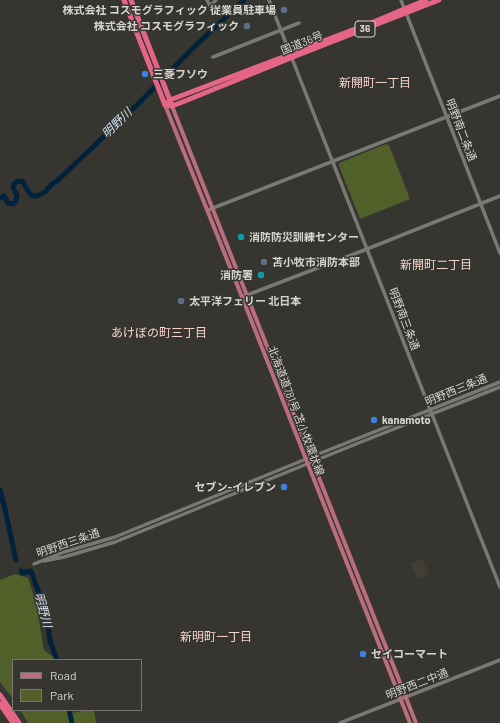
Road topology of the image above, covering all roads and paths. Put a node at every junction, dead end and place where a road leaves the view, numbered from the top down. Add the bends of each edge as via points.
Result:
1 (124, 0) edge
2 (131, 0) edge
3 (207, 0) edge
4 (216, 0) edge
5 (268, 0) edge
6 (401, 0) edge
7 (426, 0) edge
8 (439, 0) edge
9 (405, 11) junction
10 (299, 23) dead end
11 (281, 31) junction
12 (290, 56) junction
13 (213, 57) dead end
14 (500, 96) edge
15 (171, 103) junction
16 (165, 105) junction
17 (447, 117) junction
18 (332, 161) junction
19 (500, 196) edge
20 (481, 204) junction
21 (213, 208) junction
22 (208, 210) junction
23 (367, 249) junction
24 (500, 252) edge
25 (248, 295) junction
26 (242, 297) junction
27 (500, 382) edge
28 (500, 387) edge
29 (431, 412) junction
30 (312, 459) junction
31 (306, 462) junction
32 (500, 587) edge
33 (500, 660) edge
34 (0, 695) edge
35 (406, 697) junction
36 (400, 700) junction
37 (0, 704) edge
38 (13, 723) edge
39 (18, 723) edge
40 (340, 723) edge
41 (410, 723) edge
42 (416, 723) edge

1 - 16 highway
2 - 15 highway
3 - 4 street via 210,6
5 - 11 street, 明野南三条通
6 - 9 street, 明野南二条通
7 - 9 highway, 国道36号 / 36
8 - 9 highway, 国道36号 / 36
9 - 12 highway, 国道36号 / 36
9 - 17 street, 明野南二条通
10 - 11 street
11 - 12 street, 明野南三条通
11 - 13 street
12 - 15 highway, 国道36号 / 36
12 - 18 street, 明野南三条通
14 - 17 street
15 - 16 highway, 36
15 - 21 main road, 北海道道781号 苫小牧環状線
16 - 22 main road, 北海道道781号 苫小牧環状線
17 - 18 street
17 - 20 street, 明野南二条通
18 - 21 street
18 - 23 street, 明野南三条通
19 - 20 street
20 - 23 street
20 - 24 street, 明野南二条通
21 - 22 street
21 - 25 main road, 北海道道781号 苫小牧環状線
22 - 26 main road, 北海道道781号 苫小牧環状線
23 - 25 street
23 - 29 street, 明野南三条通
25 - 26 street
25 - 30 main road, 北海道道781号 苫小牧環状線
26 - 31 main road, 北海道道781号 苫小牧環状線
27 - 29 street, 明野西三条通
28 - 29 street, 明野西三条通
29 - 30 street, 明野西三条通
29 - 32 street, 明野南三条通
30 - 31 street, 明野西三条通
30 - 35 main road, 北海道道781号 苫小牧環状線
31 - 31 street, 明野西三条通 via 116,542 34,564 115,537
31 - 36 main road, 北海道道781号 苫小牧環状線
33 - 35 street, 明野西二中通
34 - 39 highway
35 - 36 street, 明野西二中通
35 - 42 main road, 北海道道781号 苫小牧環状線
36 - 40 street, 明野西二中通
36 - 41 main road, 北海道道781号 苫小牧環状線
37 - 38 highway

